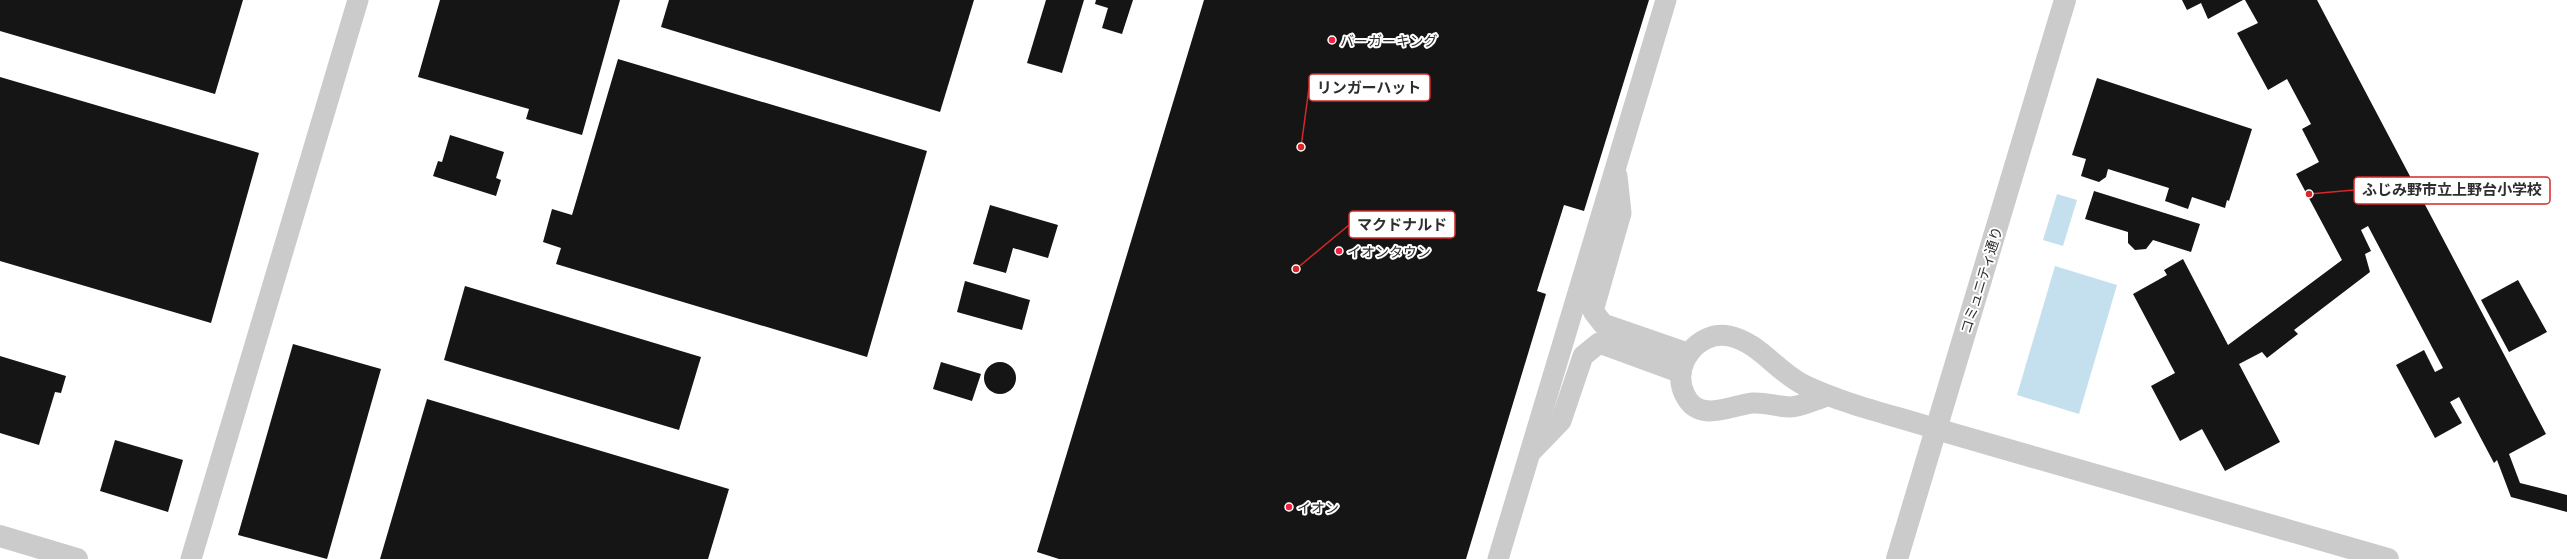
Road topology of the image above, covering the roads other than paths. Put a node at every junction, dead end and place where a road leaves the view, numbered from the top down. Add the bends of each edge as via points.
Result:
1 (358, 0) edge
2 (1666, 0) edge
3 (2065, 0) edge
4 (1616, 166) junction
5 (1597, 316) junction
6 (1687, 353) junction
7 (1681, 373) junction
8 (1827, 396) junction
9 (1541, 416) junction
10 (1936, 429) junction
11 (1530, 453) junction
12 (0, 536) edge
13 (76, 559) edge
14 (191, 559) edge
15 (1498, 559) edge
16 (1897, 559) edge
17 (2388, 559) edge

1 - 14 lane
2 - 4 lane
3 - 10 street, コミュニティ通り
4 - 5 lane via 1621,213 1593,311
4 - 9 lane
5 - 6 lane via 1603,324
5 - 9 lane via 1577,330 1564,378
6 - 7 lane
6 - 8 lane via 1706,338 1727,336 1744,340 1802,384
7 - 8 lane via 1681,388 1686,399 1696,408 1716,412 1753,403 1791,407
7 - 11 lane via 1599,343 1583,356 1561,421
8 - 10 lane
9 - 11 lane
10 - 16 street, コミュニティ通り
10 - 17 street
11 - 15 lane
12 - 13 street

